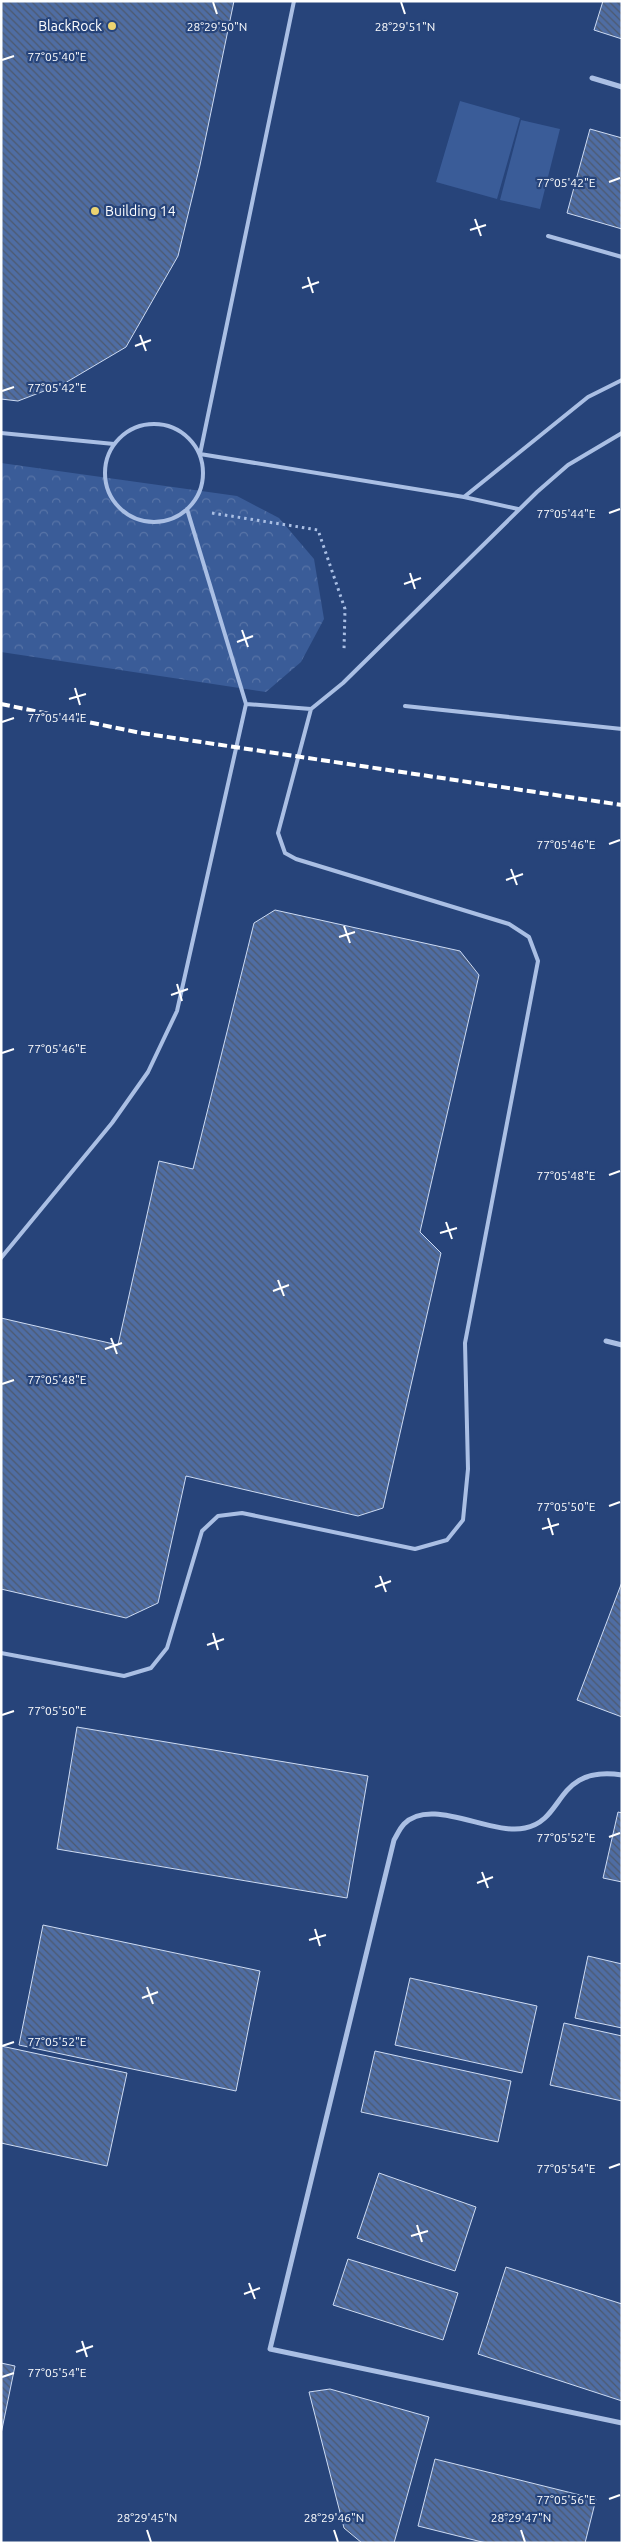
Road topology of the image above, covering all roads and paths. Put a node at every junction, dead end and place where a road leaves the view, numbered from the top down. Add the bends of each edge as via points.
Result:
1 (294, 1) edge
2 (592, 78) dead end
3 (622, 87) edge
4 (548, 236) dead end
5 (622, 258) edge
6 (622, 380) edge
7 (1, 433) edge
8 (622, 433) edge
9 (114, 444) junction
10 (200, 454) junction
11 (464, 497) junction
12 (187, 509) junction
13 (518, 509) junction
14 (343, 683) junction
15 (246, 704) junction
16 (404, 706) dead end
17 (311, 709) junction
18 (622, 729) edge
19 (1, 1258) edge
20 (606, 1341) dead end
21 (622, 1345) edge
22 (1, 1653) edge
23 (622, 1776) edge
24 (622, 2423) edge

1 - 10 lane
2 - 3 street
4 - 5 lane
6 - 11 lane via 588,397
7 - 9 lane
8 - 13 lane via 568,465
9 - 10 lane via 131,428 146,423 162,423 178,429
9 - 12 lane via 105,465 105,481 110,496 120,508 148,522 165,521
10 - 11 lane
10 - 12 lane via 204,471 201,488
11 - 13 lane
12 - 14 path via 318,530 345,609
12 - 15 lane
13 - 14 lane
14 - 17 lane
15 - 17 lane
15 - 19 lane via 177,1011 148,1072 117,1116
16 - 18 lane
17 - 22 lane via 278,833 285,853 304,862 509,924 530,937 538,961 465,1342 468,1469 462,1520 447,1540 414,1549 242,1514 218,1516 202,1531 167,1648 151,1668 124,1676
20 - 21 street
23 - 24 street via 605,1773 586,1776 568,1788 545,1817 526,1828 504,1829 440,1814 420,1814 404,1824 394,1840 270,2349

